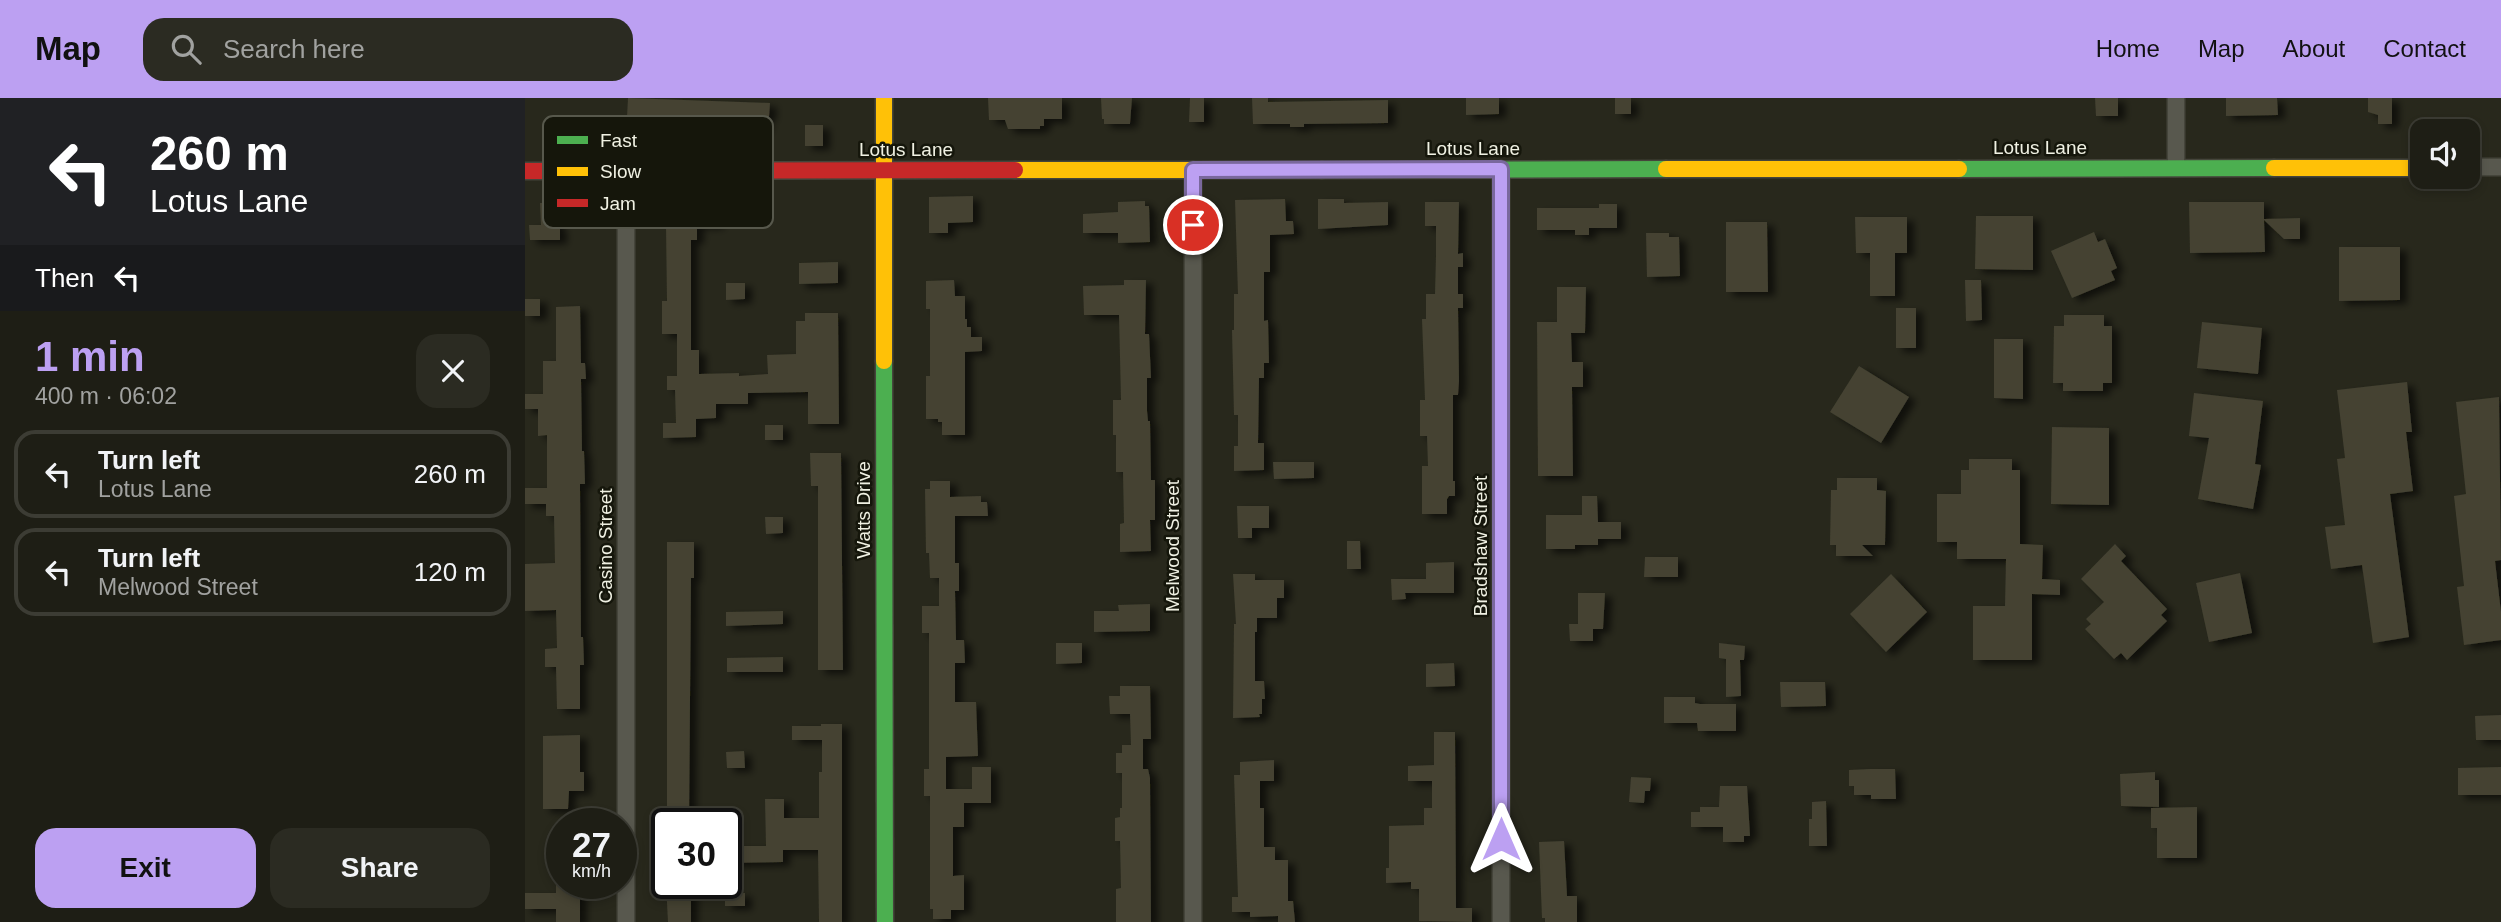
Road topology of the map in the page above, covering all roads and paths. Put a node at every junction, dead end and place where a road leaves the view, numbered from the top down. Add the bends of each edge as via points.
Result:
1 (884, 98) edge
2 (2176, 98) edge
3 (2410, 167) edge
4 (2480, 167) edge
5 (2501, 167) edge
6 (2176, 168) junction
7 (1501, 169) junction
8 (525, 170) edge
9 (543, 170) edge
10 (773, 170) edge
11 (884, 170) junction
12 (1193, 170) junction
13 (626, 228) edge
14 (627, 922) edge
15 (885, 922) edge
16 (1193, 922) edge
17 (1501, 922) edge

1 - 11 street, Watts Drive
2 - 6 street
3 - 6 street, Lotus Lane
4 - 5 street
6 - 7 street, Lotus Lane
7 - 12 street, Lotus Lane
7 - 17 street, Bradshaw Street
8 - 9 street, Lotus Lane
10 - 11 street, Lotus Lane
11 - 12 street, Lotus Lane
11 - 15 street, Watts Drive
12 - 16 street, Melwood Street
13 - 14 street, Casino Street

